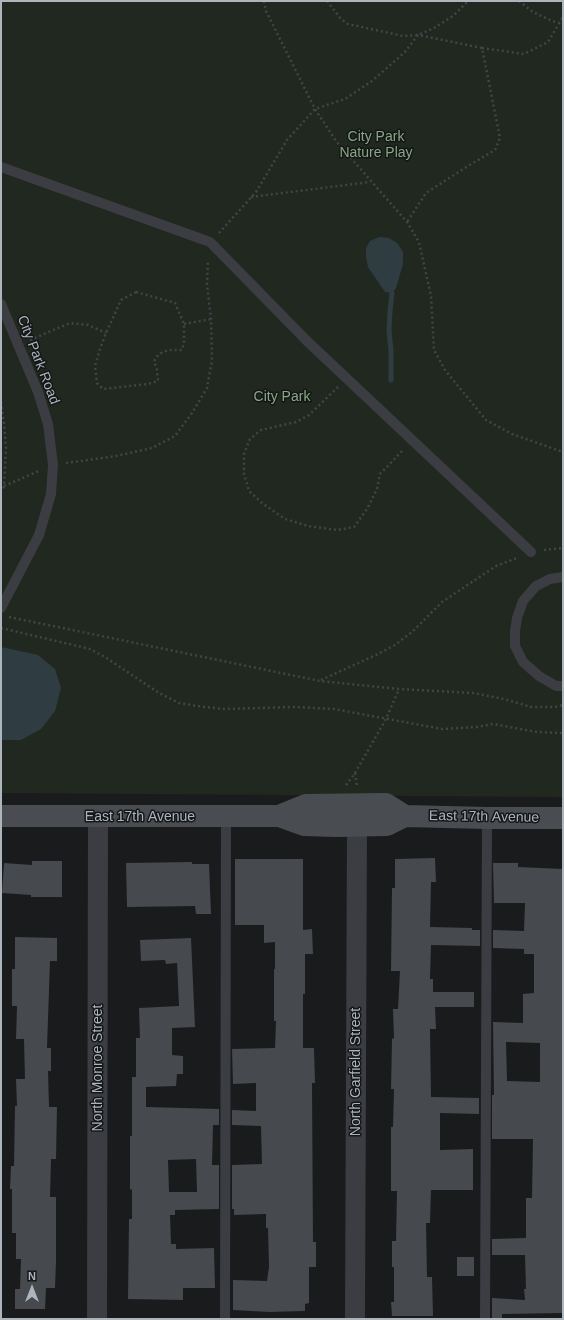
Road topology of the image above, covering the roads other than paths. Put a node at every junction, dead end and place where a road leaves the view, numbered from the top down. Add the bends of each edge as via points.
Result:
1 (1, 167) edge
2 (1, 304) edge
3 (531, 552) road end
4 (563, 577) edge
5 (1, 608) edge
6 (563, 686) edge
7 (1, 816) edge
8 (98, 816) junction
9 (279, 816) junction
10 (405, 816) junction
11 (226, 817) junction
12 (487, 818) junction
13 (563, 818) edge
14 (357, 825) junction
15 (97, 1319) edge
16 (225, 1319) edge
17 (355, 1319) edge
18 (485, 1319) edge

1 - 3 lane via 210,242 307,341
2 - 5 lane, City Park Road via 38,392 46,418 53,465 51,494 39,534
4 - 6 lane via 550,579 536,586 523,601 515,631 515,646 523,662 539,676 556,686
7 - 8 main road, East 17th Avenue
8 - 11 main road, East 17th Avenue
8 - 15 street, North Monroe Street
9 - 10 main road, East 17th Avenue via 306,805 386,804
9 - 11 main road, East 17th Avenue
9 - 14 main road, East 17th Avenue via 304,825
10 - 12 main road, East 17th Avenue
10 - 14 main road, East 17th Avenue via 387,825
11 - 16 lane
12 - 13 main road, East 17th Avenue
12 - 18 lane
14 - 17 street, North Garfield Street

